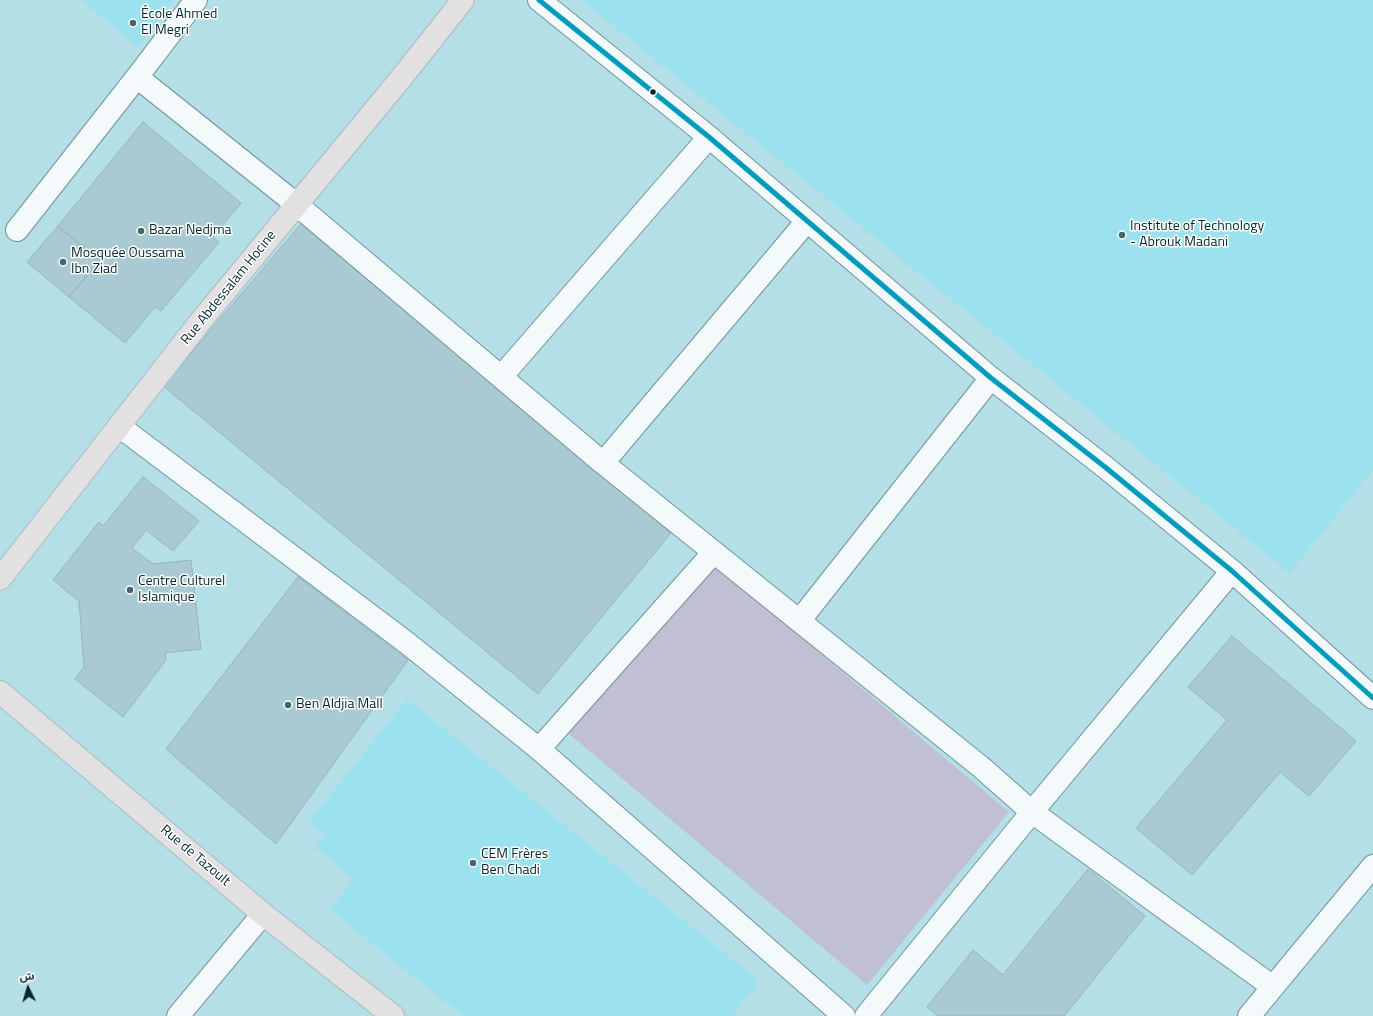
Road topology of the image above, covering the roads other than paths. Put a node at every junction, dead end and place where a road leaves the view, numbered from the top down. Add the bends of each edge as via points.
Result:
1 (196, 0) edge
2 (463, 0) edge
3 (539, 0) edge
4 (137, 77) junction
5 (709, 138) junction
6 (296, 204) junction
7 (807, 221) junction
8 (17, 230) dead end
9 (500, 377) junction
10 (991, 378) junction
11 (119, 426) junction
12 (603, 463) junction
13 (714, 552) junction
14 (1232, 571) junction
15 (0, 579) edge
16 (800, 620) junction
17 (0, 692) edge
18 (1373, 698) edge
19 (539, 749) junction
20 (1032, 812) junction
21 (1373, 866) edge
22 (263, 914) junction
23 (1273, 987) junction
24 (178, 1016) edge
25 (393, 1016) edge
26 (844, 1016) edge
27 (866, 1016) edge
28 (1250, 1016) edge

1 - 4 street
2 - 6 main road, Rue Abdessalam Hocine
3 - 5 street
4 - 6 street
4 - 8 street
5 - 7 street
5 - 9 street
6 - 9 street
6 - 11 main road, Rue Abdessalam Hocine
7 - 10 street
7 - 12 street
9 - 12 street
10 - 14 street
10 - 16 street
11 - 15 main road, Rue Abdessalam Hocine
11 - 19 street via 407,643
12 - 13 street
13 - 16 street
13 - 19 street
14 - 18 street
14 - 20 street
16 - 20 street via 981,767
17 - 22 main road, Rue de Tazoult
19 - 26 street
20 - 23 street
20 - 27 street
21 - 23 street
22 - 24 street
22 - 25 main road, Rue de Tazoult
23 - 28 street

